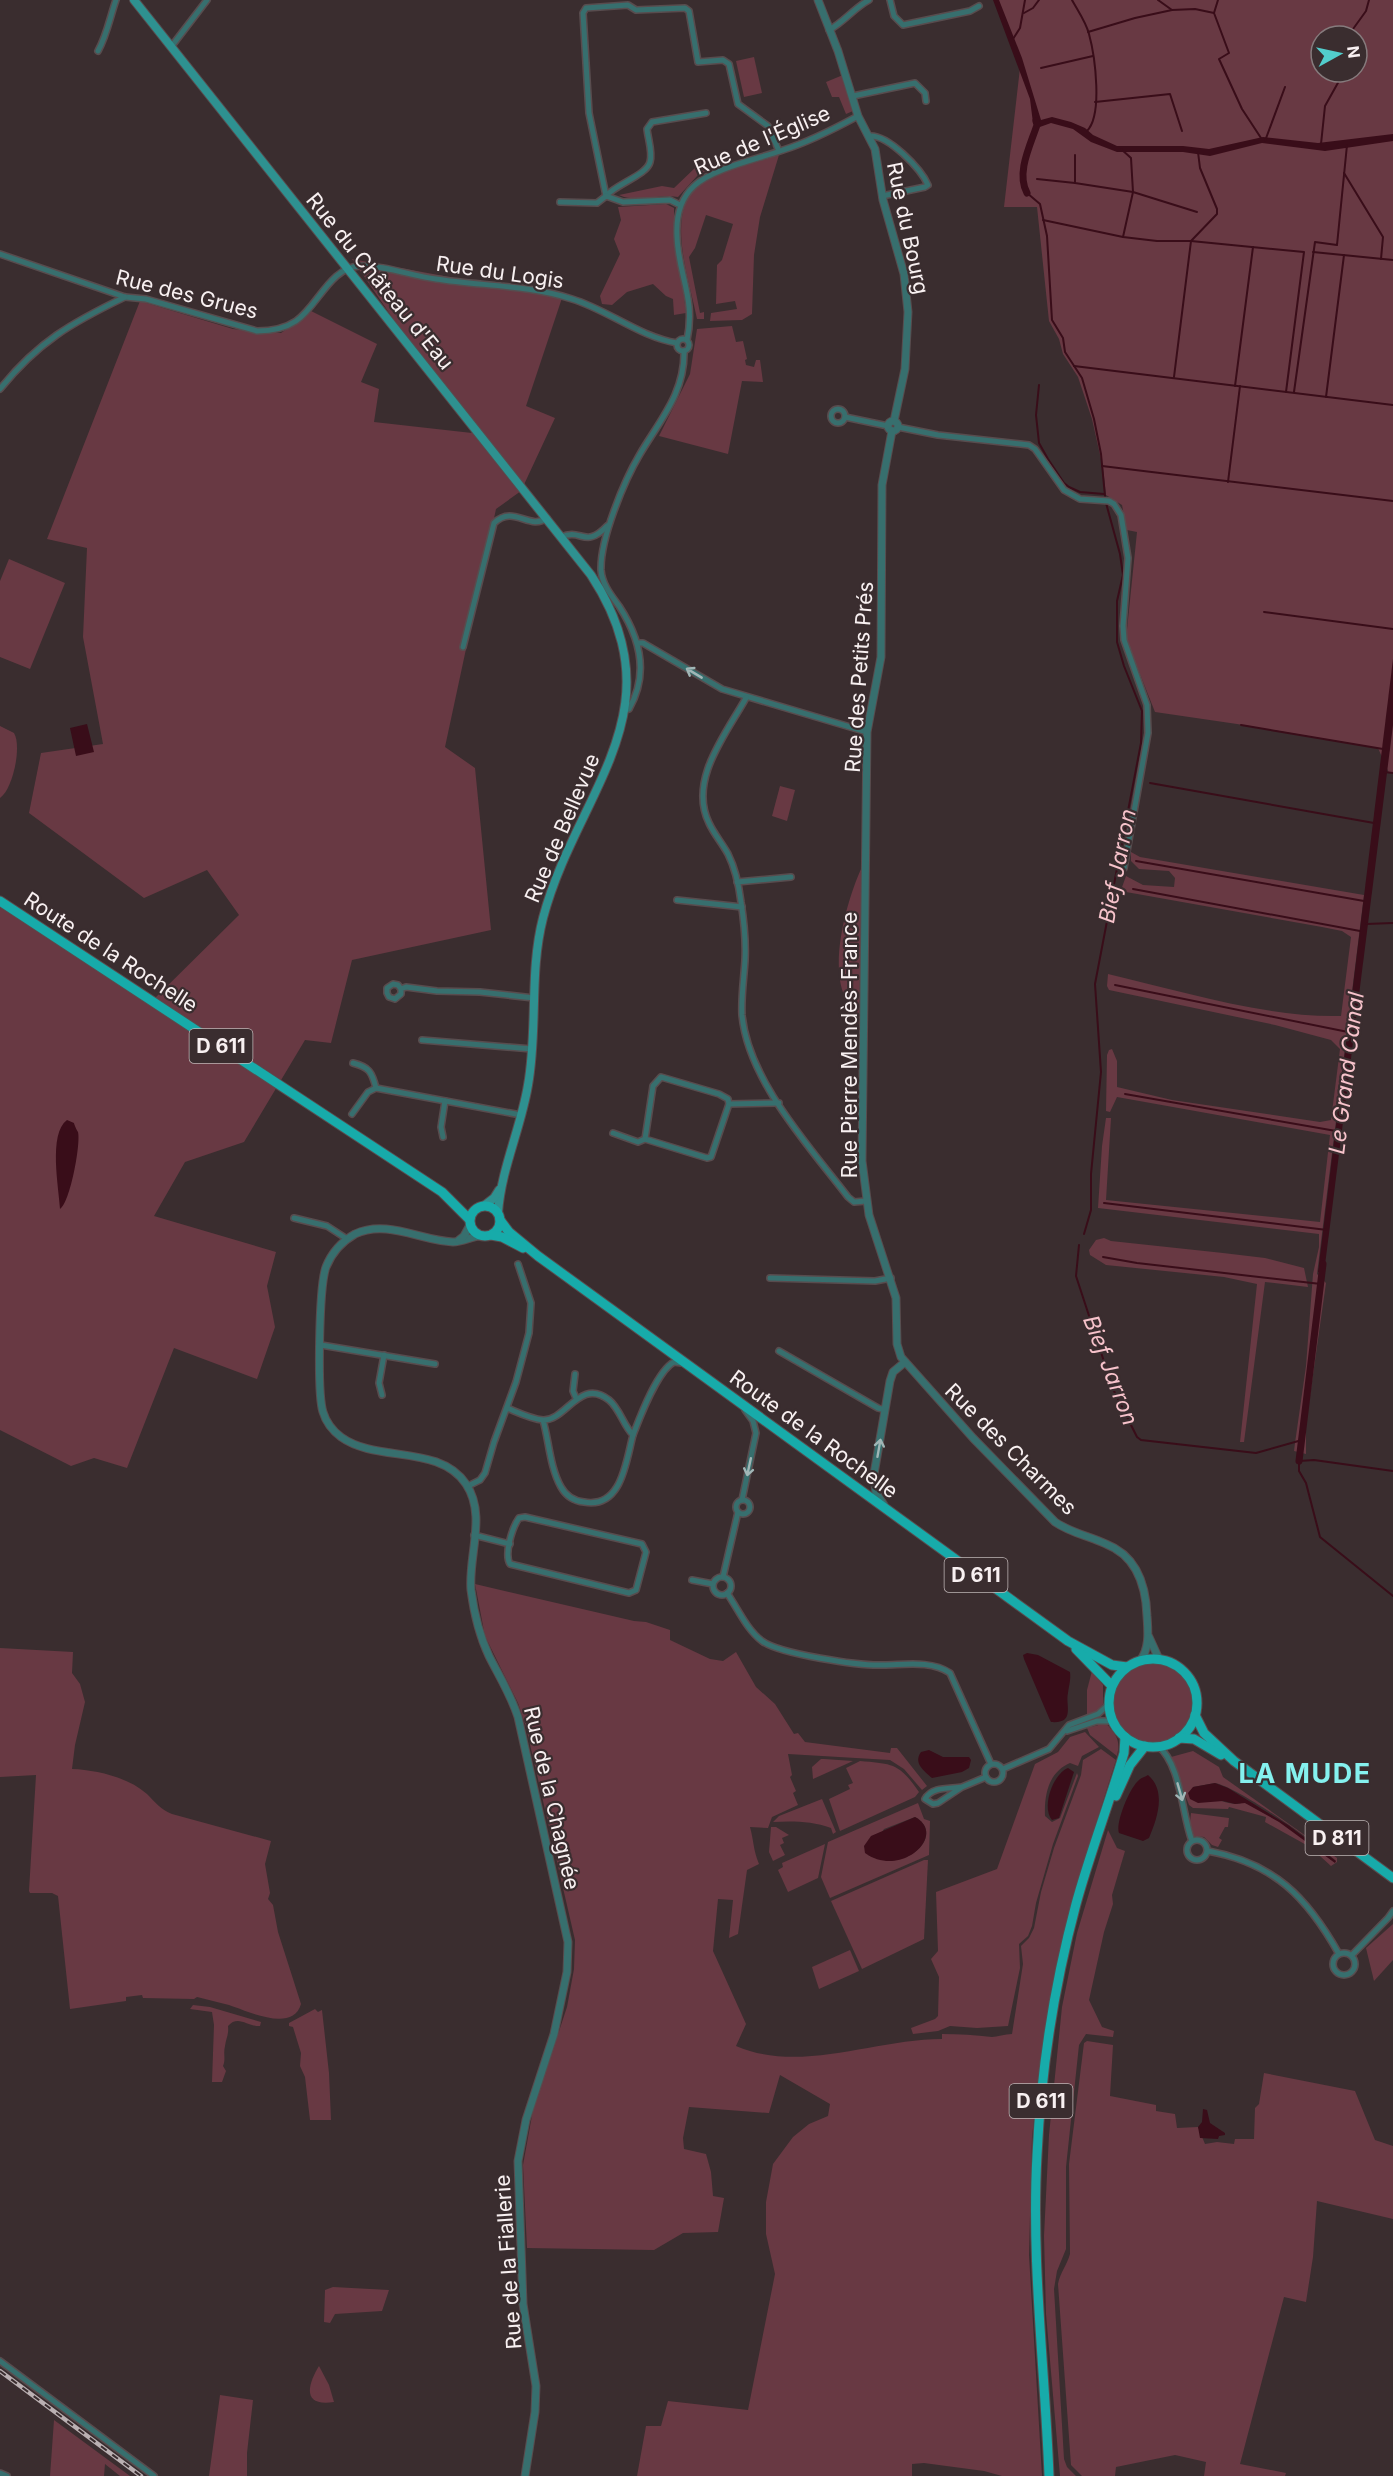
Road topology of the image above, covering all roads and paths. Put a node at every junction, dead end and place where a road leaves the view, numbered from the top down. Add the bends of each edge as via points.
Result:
1 (116, 0) edge
2 (134, 0) edge
3 (207, 0) edge
4 (818, 0) edge
5 (869, 0) edge
6 (890, 0) edge
7 (979, 6) dead end
8 (829, 30) junction
9 (171, 47) junction
10 (98, 51) dead end
11 (853, 96) junction
12 (926, 101) dead end
13 (706, 113) dead end
14 (858, 116) junction
15 (869, 136) junction
16 (779, 152) junction
17 (606, 196) junction
18 (882, 196) junction
19 (560, 202) dead end
20 (680, 205) junction
21 (0, 254) edge
22 (347, 269) junction
23 (124, 297) junction
24 (687, 340) junction
25 (677, 343) junction
26 (684, 351) junction
27 (0, 389) edge
28 (845, 417) dead end
29 (893, 426) junction
30 (546, 518) junction
31 (609, 525) junction
32 (561, 537) junction
33 (638, 643) junction
34 (463, 647) dead end
35 (746, 698) junction
36 (624, 710) junction
37 (867, 732) junction
38 (866, 855) joint
39 (1124, 868) dead end
40 (791, 877) dead end
41 (737, 882) junction
42 (677, 900) dead end
43 (0, 901) edge
44 (742, 907) junction
45 (401, 989) dead end
46 (534, 998) junction
47 (422, 1040) dead end
48 (532, 1049) junction
49 (353, 1063) dead end
50 (376, 1088) junction
51 (445, 1101) junction
52 (779, 1103) junction
53 (729, 1104) junction
54 (352, 1114) dead end
55 (521, 1115) junction
56 (613, 1133) dead end
57 (443, 1137) dead end
58 (645, 1139) junction
59 (502, 1184) junction
60 (442, 1192) junction
61 (866, 1202) junction
62 (481, 1206) junction
63 (499, 1216) junction
64 (294, 1218) dead end
65 (469, 1222) junction
66 (491, 1235) junction
67 (480, 1236) junction
68 (347, 1239) junction
69 (457, 1242) junction
70 (538, 1256) junction
71 (518, 1264) dead end
72 (770, 1278) dead end
73 (891, 1278) junction
74 (321, 1345) junction
75 (779, 1351) dead end
76 (384, 1355) junction
77 (904, 1362) junction
78 (435, 1364) dead end
79 (688, 1365) junction
80 (575, 1374) dead end
81 (382, 1395) dead end
82 (576, 1398) junction
83 (740, 1404) junction
84 (507, 1408) junction
85 (885, 1410) junction
86 (543, 1420) junction
87 (633, 1435) junction
88 (468, 1486) junction
89 (742, 1500) junction
90 (885, 1508) junction
91 (738, 1512) junction
92 (474, 1535) junction
93 (510, 1544) junction
94 (723, 1577) junction
95 (692, 1580) dead end
96 (713, 1584) junction
97 (728, 1593) junction
98 (1148, 1633) junction
99 (1068, 1641) junction
100 (1159, 1659) junction
101 (1140, 1661) junction
102 (1127, 1667) junction
103 (1112, 1686) junction
104 (1108, 1704) junction
105 (1195, 1715) junction
106 (1113, 1721) junction
107 (1065, 1731) junction
108 (1125, 1737) junction
109 (1179, 1738) junction
110 (1145, 1746) junction
111 (1158, 1746) junction
112 (1234, 1761) junction
113 (991, 1764) junction
114 (1003, 1769) junction
115 (986, 1777) junction
116 (963, 1787) junction
117 (1192, 1841) junction
118 (1208, 1851) junction
119 (1383, 1872) junction
120 (1393, 1878) edge
121 (1393, 1886) edge
122 (1393, 1911) edge
123 (1391, 1918) edge
124 (1339, 1954) junction
125 (1352, 1955) junction
126 (558, 2015) joint
127 (0, 2361) edge
128 (0, 2473) edge
129 (7, 2476) edge
130 (154, 2476) edge
131 (525, 2476) edge
132 (1051, 2476) edge

1 - 10 street
2 - 9 main road, Rue du Château d'Eau
3 - 9 street
4 - 8 street, Rue du Bourg
5 - 8 street
6 - 7 street via 894,16 903,25
8 - 11 street, Rue du Bourg
9 - 22 main road, Rue du Château d'Eau
11 - 12 street via 915,82 925,93
11 - 14 street, Rue du Bourg
13 - 17 street via 652,122 646,129 651,161 647,169
14 - 15 street, Rue du Bourg
14 - 16 street, Rue de l'Église
15 - 18 street, Rue du Bourg via 875,149
15 - 18 street via 888,142 921,172 928,185
16 - 17 street via 768,126 738,104 729,64 723,60 698,62 689,11 685,8 586,8 588,105
16 - 20 street, Rue de l'Église via 705,178
17 - 19 street via 597,202
17 - 20 street via 623,202 670,200
18 - 29 street, Rue du Bourg via 907,288 905,369
20 - 24 street via 677,236 691,310
21 - 23 street, Rue des Grues
22 - 23 street, Rue des Grues via 296,321 272,331 244,329 146,299
22 - 25 street, Rue du Logis via 373,266 435,279 556,294
22 - 30 main road, Rue du Château d'Eau
23 - 27 street via 50,338 21,363
24 - 25 street
24 - 26 street via 689,347
25 - 26 street via 678,349
26 - 31 street via 683,374 676,395 639,456
28 - 29 street
29 - 37 street, Rue des Petits Prés via 882,485 881,657
29 - 39 street via 1029,445 1064,490 1080,499 1109,501 1119,510 1128,558 1124,640 1149,715
30 - 32 main road, Rue du Château d'Eau
30 - 34 street via 537,522 508,514 494,523
31 - 32 street via 598,536
31 - 33 street via 602,547 601,572
32 - 36 main road, Rue de Bellevue via 591,575 613,616 624,659
35 -> 33 street
33 - 36 street via 639,685 629,709
35 - 37 street
35 - 41 street via 704,780 703,803 708,822 728,854
36 - 46 main road, Rue de Bellevue via 614,755 555,881 543,917
37 - 38 street, Rue des Petits Prés
38 - 61 street, Rue Pierre Mendès-France via 862,1144
40 - 41 street
41 - 44 street
42 - 44 street
43 - 60 main road, Route de la Rochelle / D 611
44 - 52 street via 744,1030 750,1051
45 - 46 street
46 - 48 main road, Rue de Bellevue
47 - 48 street
48 - 55 main road, Rue de Bellevue
49 - 50 street via 366,1066 373,1073
50 - 51 street
50 - 54 street via 368,1092
51 - 55 street
51 - 57 street
52 - 53 street
52 - 61 street via 848,1197 854,1202
53 - 58 street via 709,1158
53 - 58 street via 719,1094 661,1077 653,1086
55 - 59 main road, Rue de Bellevue
56 - 58 street via 638,1142
59 - 62 main road, Rue de Bellevue via 494,1198
59 - 63 main road, Rue de Bellevue
60 - 62 main road, D 611 via 467,1205
60 - 65 main road, D 611
61 - 73 street, Rue Pierre Mendès-France
62 - 63 main road via 493,1207
62 - 65 main road
63 - 66 main road via 498,1229
63 - 70 main road, Route de la Rochelle / D 611 via 509,1232
64 - 68 street via 327,1226
65 - 67 main road
65 - 69 street
66 - 67 main road
66 - 70 main road, Route de la Rochelle / D 611
67 - 69 street
68 - 69 street via 379,1229
68 - 74 street via 334,1251 324,1276
70 - 79 main road, Route de la Rochelle / D 611
71 - 84 street via 531,1303 531,1316
72 - 73 street
73 - 77 street, Rue Pierre Mendès-France via 897,1344
74 - 76 street
74 - 88 street via 321,1404 336,1433 360,1446 438,1463 458,1474
75 - 85 street
76 - 78 street
76 - 81 street via 379,1383
77 - 85 street via 892,1375
77 - 98 street, Rue des Charmes via 1055,1522 1112,1546 1129,1560 1144,1588
79 - 83 main road, Route de la Rochelle / D 611
79 - 87 street via 677,1361 667,1366
80 - 82 street
82 - 86 street via 558,1415
82 - 87 street via 605,1398
83 -> 89 street via 753,1420 756,1433
83 - 90 main road, Route de la Rochelle / D 611
84 - 86 street
84 - 88 street via 483,1477
90 -> 85 street via 874,1480
86 - 87 street via 559,1484 568,1496 584,1502 606,1499 618,1486
88 - 92 street, Rue de la Chagnée via 476,1508
89 - 91 street via 736,1506
89 - 91 street via 748,1502 750,1510
90 - 99 main road, Route de la Rochelle / D 611
91 - 94 street
92 - 93 street
92 - 126 street, Rue de la Chagnée via 470,1573 476,1620 518,1717 568,1942 567,1972
93 - 93 street via 507,1561 512,1565 628,1593 637,1588 646,1552 639,1543 525,1517 517,1521
94 - 96 street
94 - 97 street via 731,1585
95 - 96 street
96 - 97 street via 718,1594
97 - 113 street via 758,1638 774,1647 871,1664 944,1669 950,1673
98 - 100 street, Rue des Charmes
98 - 101 street, Rue des Charmes
99 - 102 main road, Route de la Rochelle / D 611 via 1112,1665
99 - 103 main road, Route de la Rochelle / D 611
100 - 101 main road
100 - 105 main road via 1175,1665 1192,1683
101 - 102 main road
102 - 103 main road
103 - 104 main road
104 - 106 main road
104 - 107 street via 1098,1714 1074,1722
105 - 109 main road
105 - 112 main road, D 811 via 1204,1732
106 - 107 street via 1097,1721
106 - 108 main road
107 - 114 street via 1049,1749
108 - 110 main road
108 - 132 main road, D 611 via 1124,1753 1065,1950 1041,2103 1036,2262
109 - 111 main road
109 - 112 main road, D 811 via 1194,1739
110 - 111 main road
110 - 132 main road, D 611 via 1130,1765 1111,1808 1074,1931 1053,2035 1040,2172 1039,2240
111 -> 117 street via 1165,1752 1175,1775
112 - 119 main road, D 811
113 - 114 street
113 - 115 street via 986,1768
114 - 115 street via 998,1782 990,1782
115 - 116 street
116 - 116 street via 938,1790 925,1799 935,1804
117 - 118 street via 1201,1840
117 - 118 street via 1187,1850 1192,1859 1203,1859
118 - 124 street via 1252,1863 1287,1885 1315,1915
119 - 120 main road, D 811
119 - 121 main road, D 811
122 - 123 street
123 - 125 street
124 - 125 street
124 - 125 street via 1334,1967 1344,1976 1355,1968
126 - 131 street, Rue de la Fiallerie via 526,2120 518,2161 523,2304 536,2393
127 - 130 street
128 - 129 street

